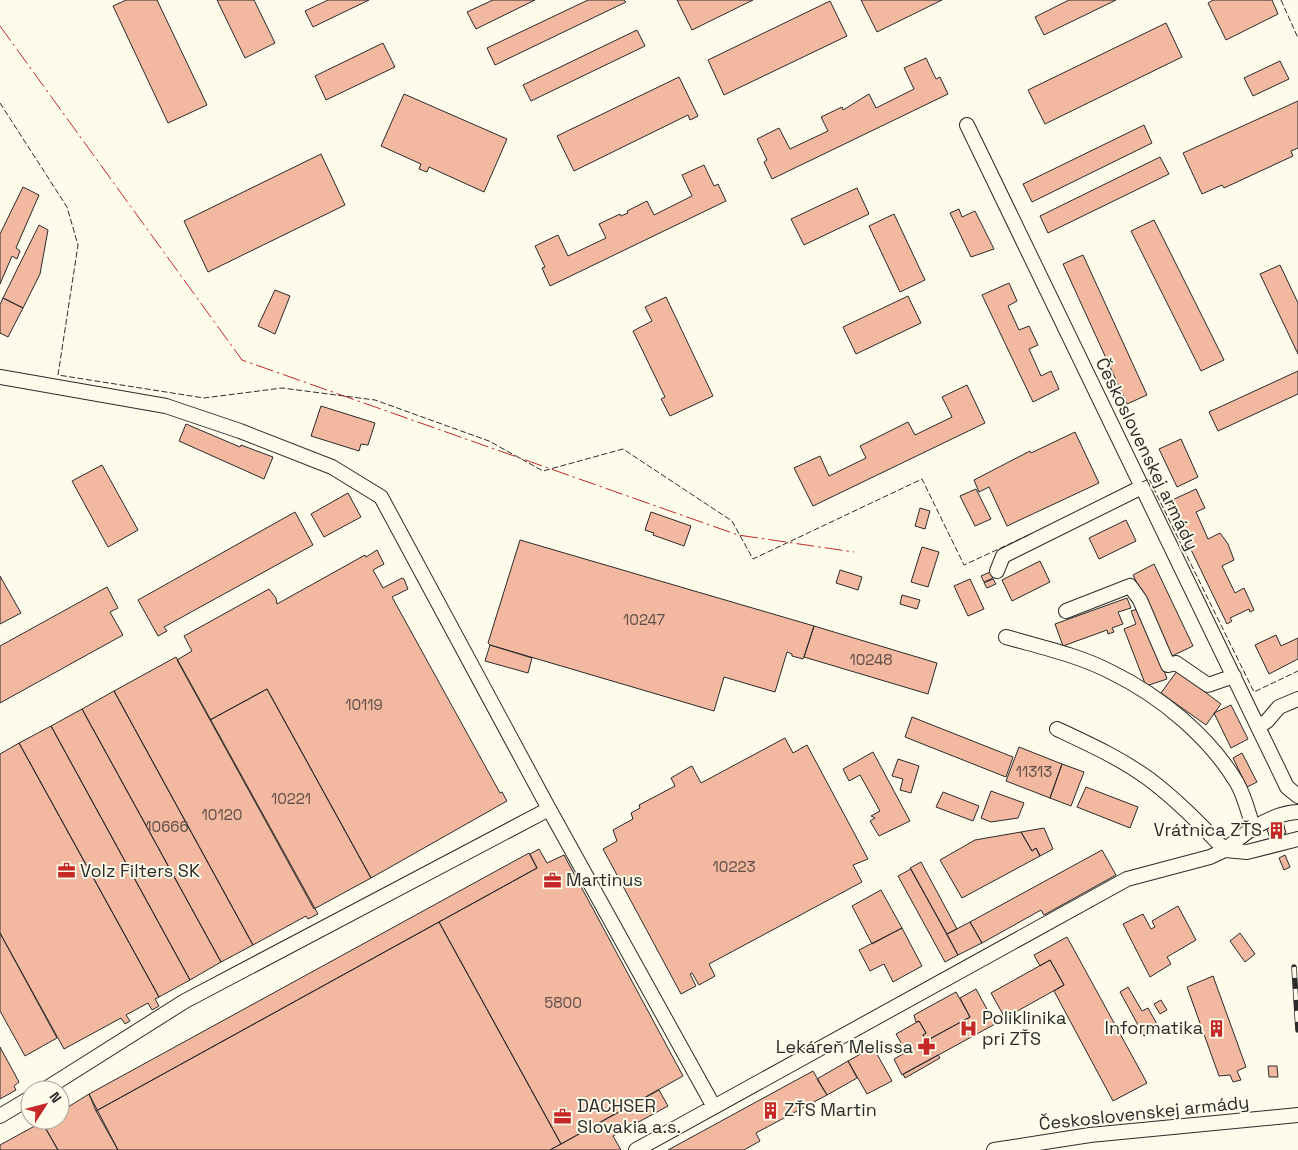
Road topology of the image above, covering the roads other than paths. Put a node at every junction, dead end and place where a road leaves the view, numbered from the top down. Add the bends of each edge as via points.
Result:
1 (967, 125) dead end
2 (0, 377) edge
3 (1142, 487) junction
4 (997, 571) dead end
5 (1066, 611) dead end
6 (1006, 637) dead end
7 (1234, 676) junction
8 (1298, 699) edge
9 (1258, 726) junction
10 (1057, 729) dead end
11 (1298, 796) edge
12 (549, 809) junction
13 (1298, 812) edge
14 (1254, 830) junction
15 (1298, 839) edge
16 (1225, 850) junction
17 (60, 1080) edge
18 (20, 1104) edge
19 (714, 1107) junction
20 (1298, 1115) edge
21 (0, 1116) edge
22 (636, 1150) edge
23 (994, 1150) edge

1 - 3 street, Československej armády
2 - 12 street via 166,406 332,467 381,497
3 - 4 street via 1003,556
3 - 7 street, Československej armády
5 - 7 street via 1130,586 1140,600 1168,665 1176,663 1208,685
6 - 14 street via 1062,653 1111,672 1190,726 1220,757 1238,785
7 - 9 street, Československej armády
8 - 9 street via 1279,708
9 - 11 street, Československej armády via 1287,787
10 - 16 street via 1104,751 1149,779 1189,812
12 - 17 street via 185,1001
12 - 19 street
13 - 14 street via 1284,813
14 - 16 street
15 - 16 street via 1247,852
16 - 19 street via 1127,879
18 - 21 street
19 - 22 street
20 - 23 street, Československej armády via 1090,1135

